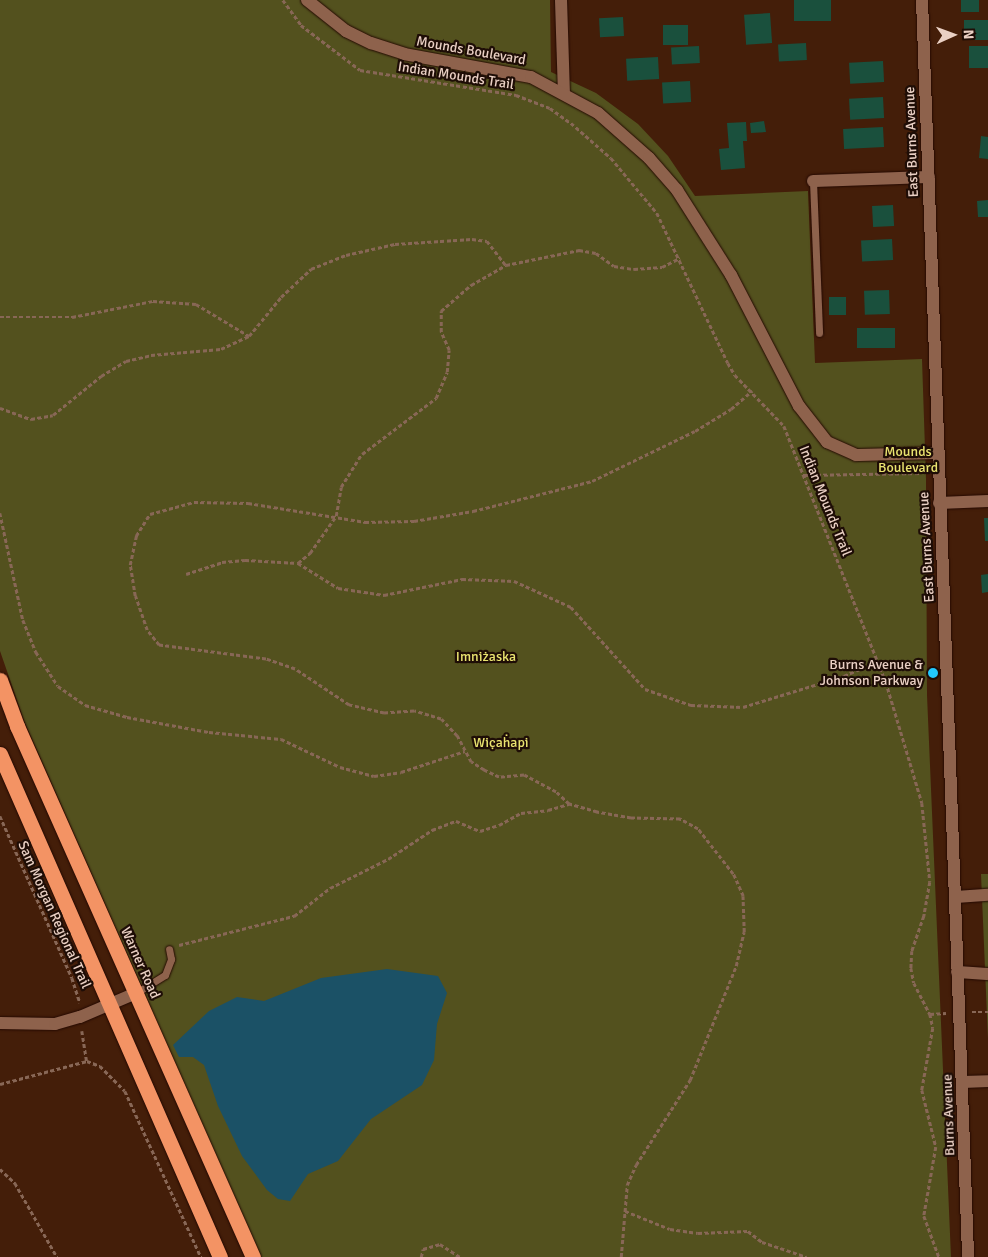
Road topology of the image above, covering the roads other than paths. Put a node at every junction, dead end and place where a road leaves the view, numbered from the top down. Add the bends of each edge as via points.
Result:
1 (307, 0) edge
2 (561, 0) edge
3 (922, 0) edge
4 (564, 93) junction
5 (929, 177) junction
6 (813, 181) joint
7 (819, 333) dead end
8 (938, 454) junction
9 (988, 501) edge
10 (939, 503) junction
11 (0, 680) edge
12 (0, 754) edge
13 (988, 895) edge
14 (956, 897) junction
15 (169, 948) road end
16 (957, 972) junction
17 (988, 974) edge
18 (136, 993) junction
19 (110, 1005) junction
20 (0, 1023) edge
21 (988, 1081) edge
22 (962, 1082) junction
23 (220, 1257) edge
24 (254, 1257) edge
25 (968, 1257) edge

1 - 4 street, Mounds Boulevard via 346,31 372,43 418,57 509,71
2 - 4 street
3 - 5 street, East Burns Avenue
4 - 8 street, Mounds Boulevard via 625,134 676,190 731,275 799,406 827,442 856,455
5 - 6 street
5 - 8 street, East Burns Avenue
6 - 7 lane
8 - 10 street, East Burns Avenue
9 - 10 street
10 - 14 street, East Burns Avenue
11 - 18 highway, Warner Road
12 - 19 highway
13 - 14 street
14 - 16 street, East Burns Avenue
15 - 18 lane via 171,958 165,975
16 - 17 street
16 - 22 street, Burns Avenue
18 - 19 street
18 - 24 highway, Warner Road
19 - 20 street via 55,1024
19 - 23 highway
21 - 22 street
22 - 25 street, Burns Avenue

